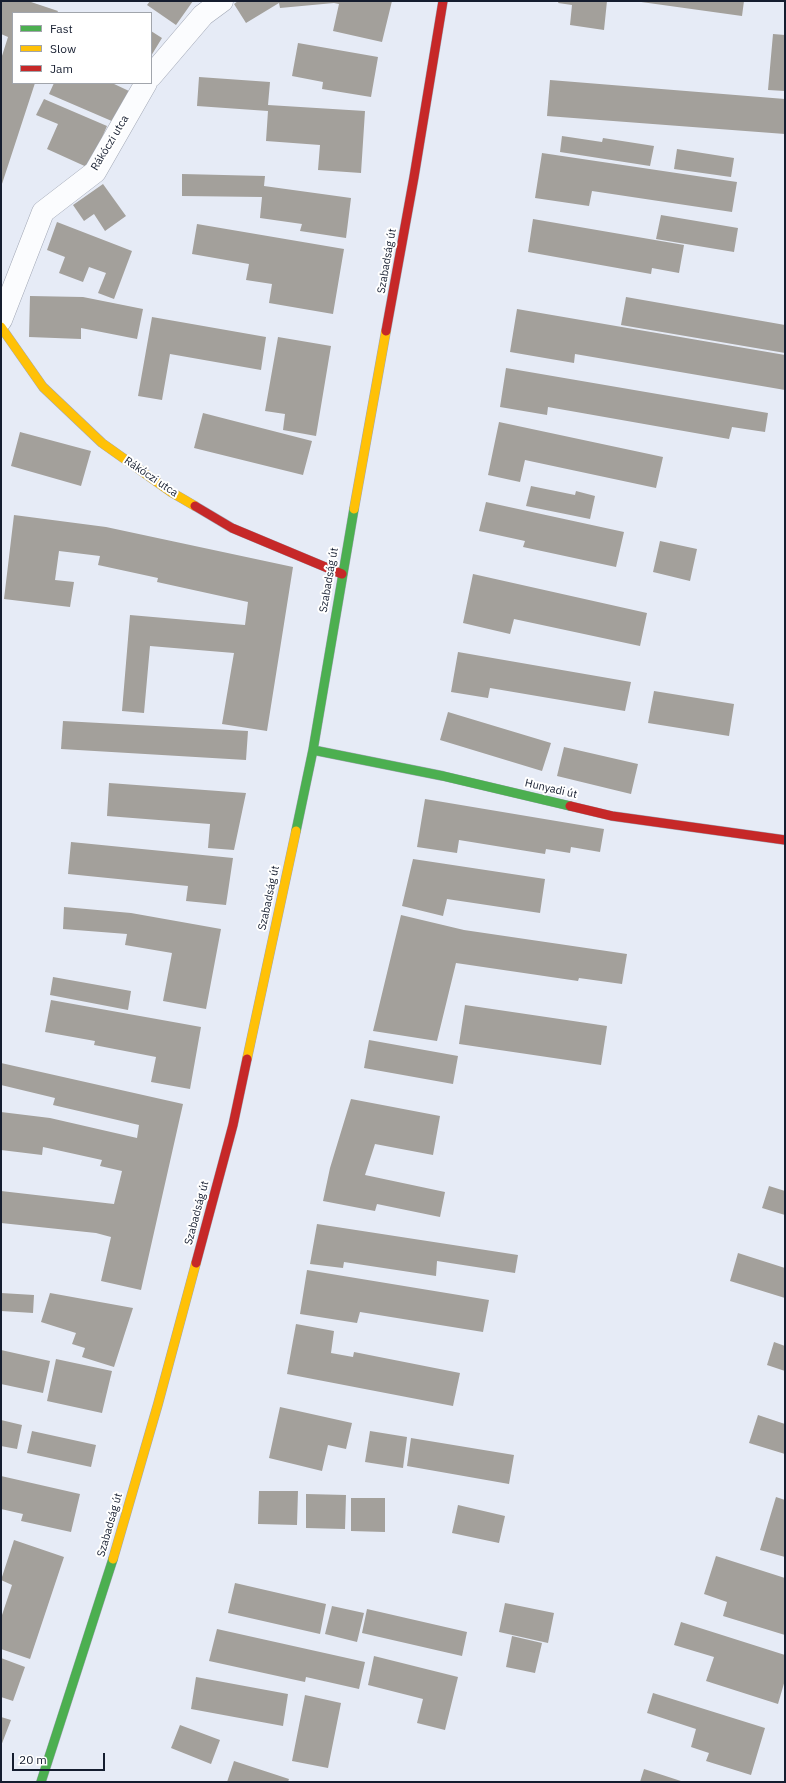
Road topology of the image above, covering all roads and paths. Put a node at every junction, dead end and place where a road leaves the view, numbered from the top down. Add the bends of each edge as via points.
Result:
1 (222, 1) edge
2 (443, 1) edge
3 (152, 75) edge
4 (145, 84) edge
5 (1, 320) edge
6 (1, 327) edge
7 (342, 574) junction
8 (313, 750) junction
9 (785, 840) edge
10 (41, 1782) edge

1 - 3 street via 203,15
2 - 7 street, Szabadság út
4 - 5 street, Rákóczi utca via 94,172 43,212
6 - 7 street, Rákóczi utca via 43,387 102,443 171,492 232,528
7 - 8 street, Szabadság út
8 - 9 street, Hunyadi út via 443,776 612,816
8 - 10 street, Szabadság út via 233,1125 154,1419 103,1592

